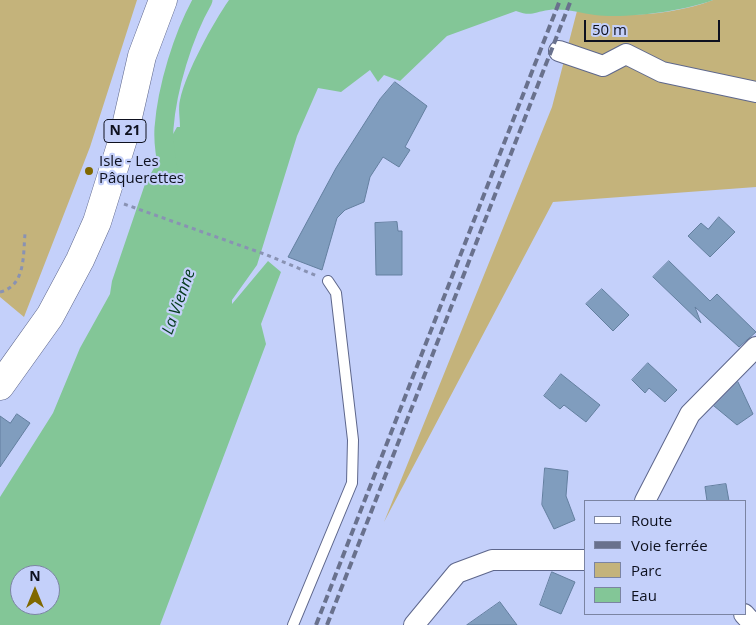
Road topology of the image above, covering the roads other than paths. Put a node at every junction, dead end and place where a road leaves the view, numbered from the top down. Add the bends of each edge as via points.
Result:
1 (163, 0) edge
2 (559, 51) dead end
3 (756, 92) edge
4 (328, 281) road end
5 (756, 347) edge
6 (0, 386) edge
7 (646, 500) edge
8 (584, 560) edge
9 (745, 615) edge
10 (293, 625) edge
11 (414, 625) edge
12 (754, 625) edge

1 - 6 main road, N 21 via 142,56 123,139 97,222 50,316
2 - 3 street via 603,66 626,54 662,72
4 - 10 lane via 336,293 353,440 352,483
5 - 7 street via 690,414
8 - 11 street via 492,560 457,573
9 - 12 street

